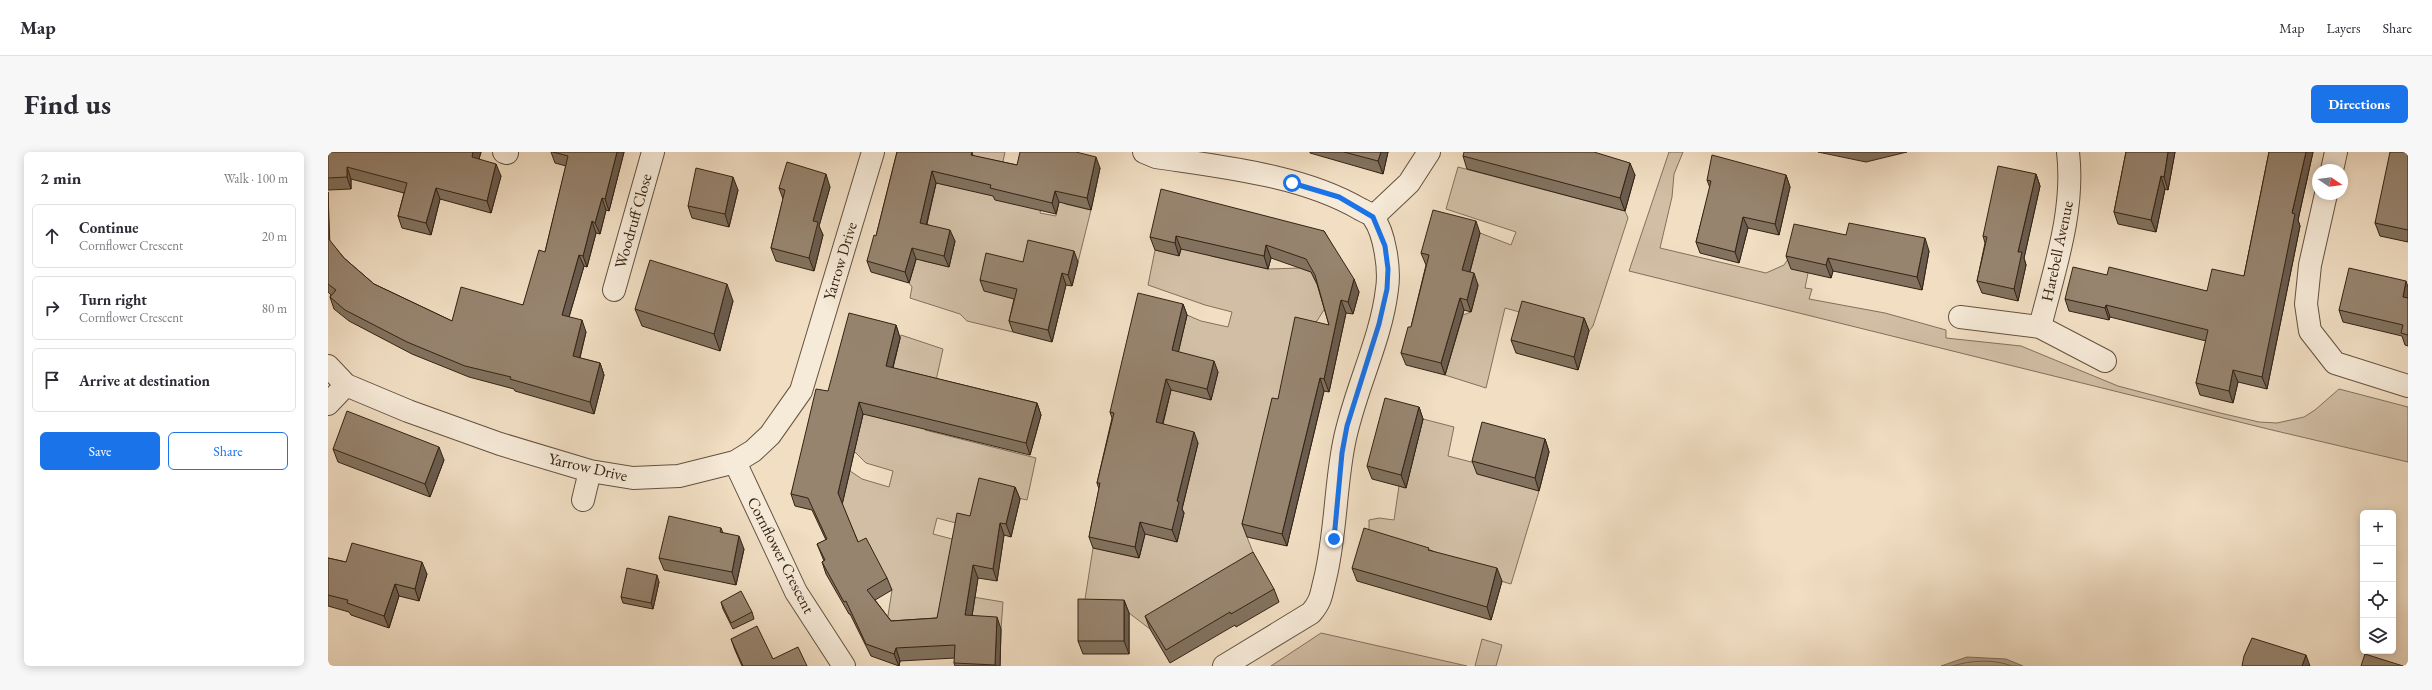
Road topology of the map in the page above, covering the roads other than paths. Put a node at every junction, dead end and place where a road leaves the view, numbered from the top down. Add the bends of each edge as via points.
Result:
1 (653, 152) edge
2 (872, 152) edge
3 (1144, 152) edge
4 (1429, 152) edge
5 (2068, 152) edge
6 (2336, 152) edge
7 (2333, 164) edge
8 (2325, 200) edge
9 (1373, 217) junction
10 (614, 290) dead end
11 (1960, 317) dead end
12 (2040, 326) junction
13 (2105, 361) dead end
14 (328, 366) edge
15 (346, 385) junction
16 (2408, 386) edge
17 (328, 404) edge
18 (735, 462) junction
19 (590, 471) junction
20 (583, 500) dead end
21 (844, 666) edge
22 (1224, 666) edge

1 - 10 street, Woodruff Close
2 - 18 street, Yarrow Drive via 801,391 770,435 753,451
3 - 9 street via 1156,157 1233,169 1292,183 1339,197
4 - 9 street via 1409,183
5 - 12 street, Harebell Avenue via 2068,208
6 - 7 street
8 - 16 street via 2310,265 2306,304 2310,331 2335,363
9 - 22 street via 1385,246 1387,289 1379,324 1347,426 1334,539 1320,602 1311,614
11 - 12 street
12 - 13 street
14 - 15 street, Yarrow Drive
15 - 17 street
15 - 19 street, Yarrow Drive via 408,411 500,444
18 - 19 street, Yarrow Drive via 679,476 633,478
18 - 21 street, Cornflower Crescent via 796,592
19 - 20 street

